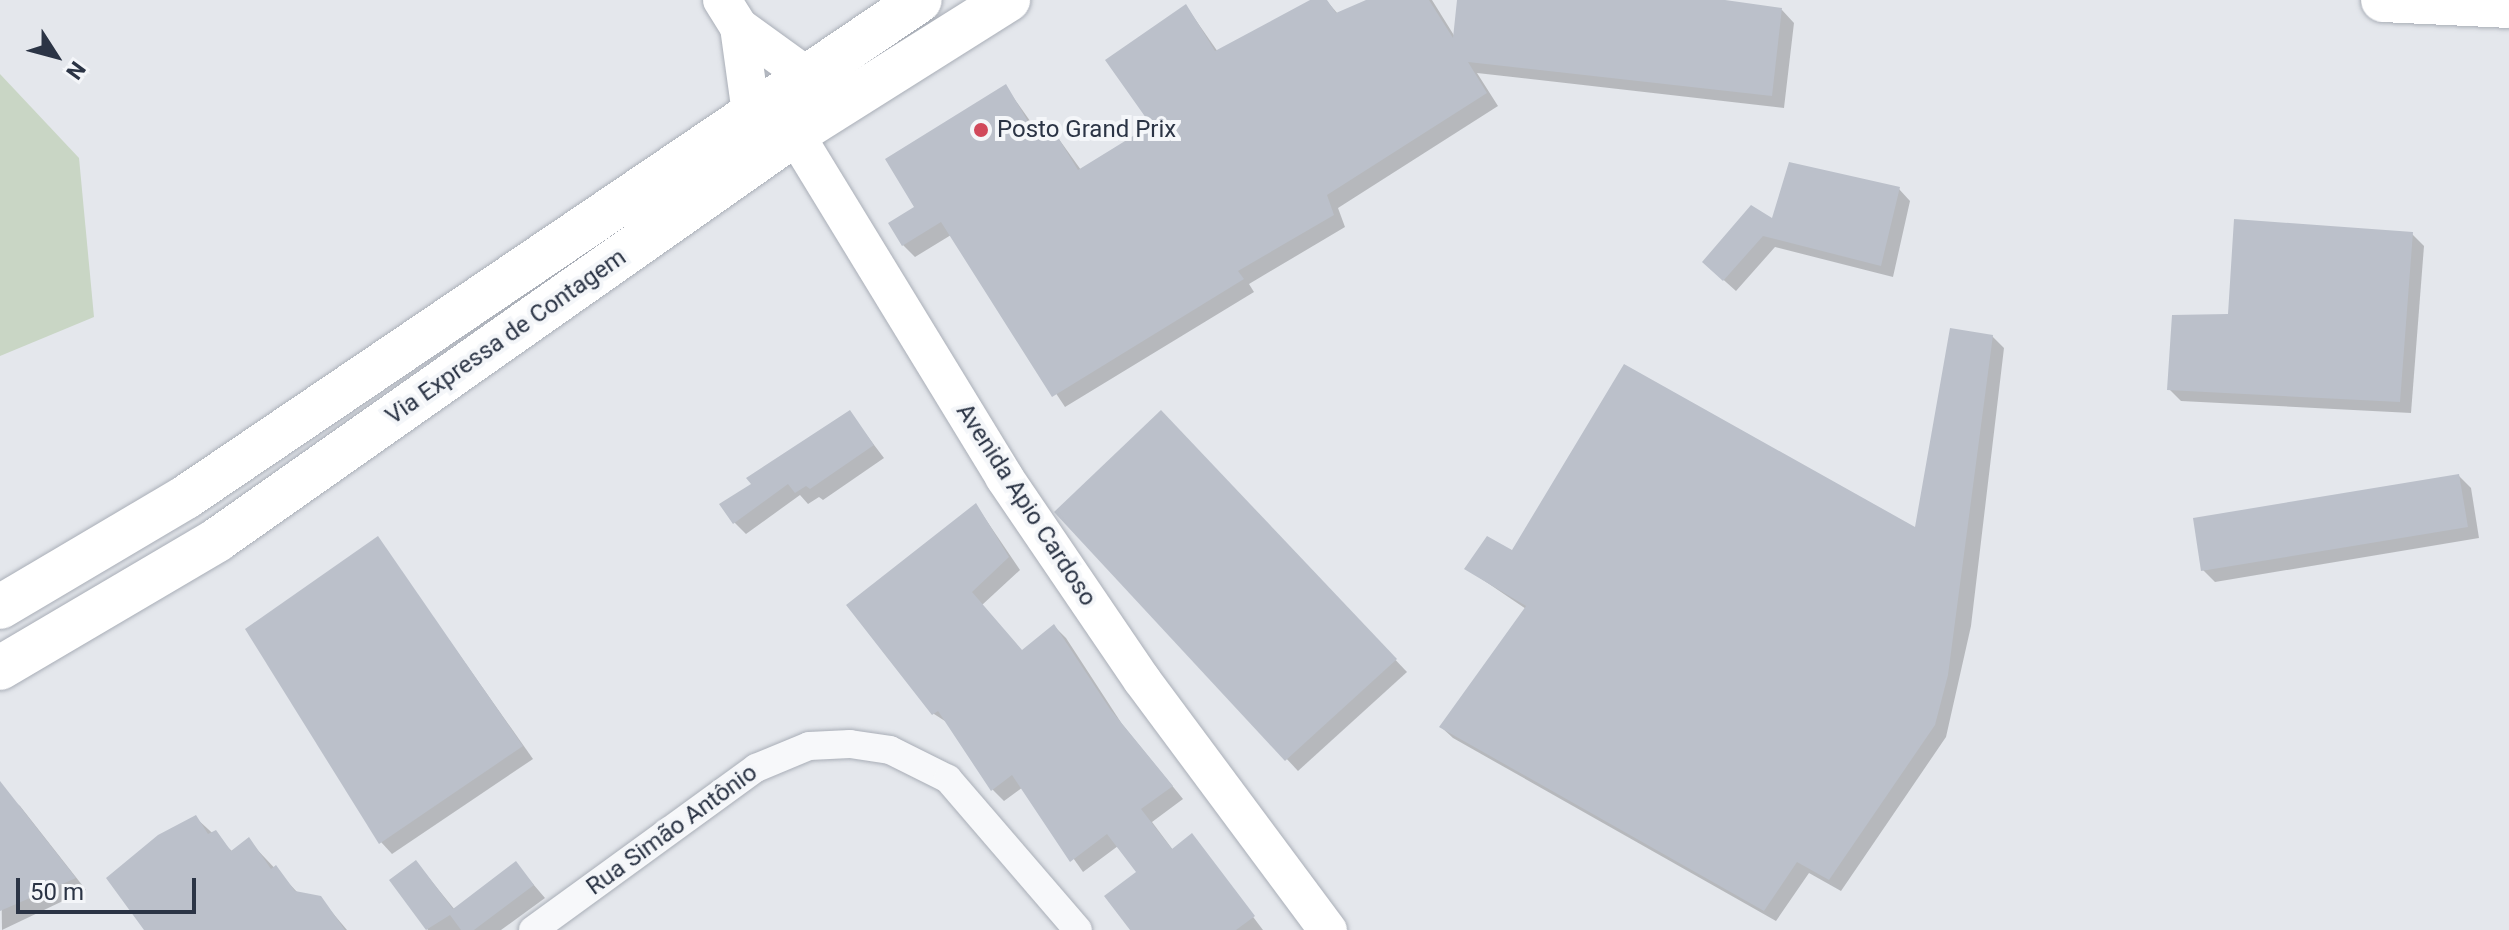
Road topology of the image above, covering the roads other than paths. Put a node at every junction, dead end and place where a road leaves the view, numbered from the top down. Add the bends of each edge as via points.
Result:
1 (920, 0) edge
2 (1008, 0) edge
3 (2399, 1) edge
4 (2509, 6) edge
5 (730, 14) edge
6 (807, 76) junction
7 (751, 114) junction
8 (795, 134) junction
9 (0, 607) edge
10 (0, 668) edge
11 (1274, 864) junction
12 (533, 930) edge
13 (1078, 930) edge
14 (1294, 930) edge
15 (1328, 930) edge

1 - 6 highway, Via Expressa de Contagem
2 - 8 highway, Via Expressa de Contagem
3 - 4 highway
5 - 6 street
5 - 7 street
6 - 7 highway, Via Expressa de Contagem
7 - 9 highway, Via Expressa de Contagem via 186,497
8 - 10 highway, Via Expressa de Contagem via 217,540
8 - 11 street, Avenida Apio Cardoso via 1004,477
11 - 14 street, Avenida Apio Cardoso
11 - 15 street, Avenida Apio Cardoso
12 - 13 street, Rua Simão Antônio via 756,768 809,746 850,744 890,750 948,779

